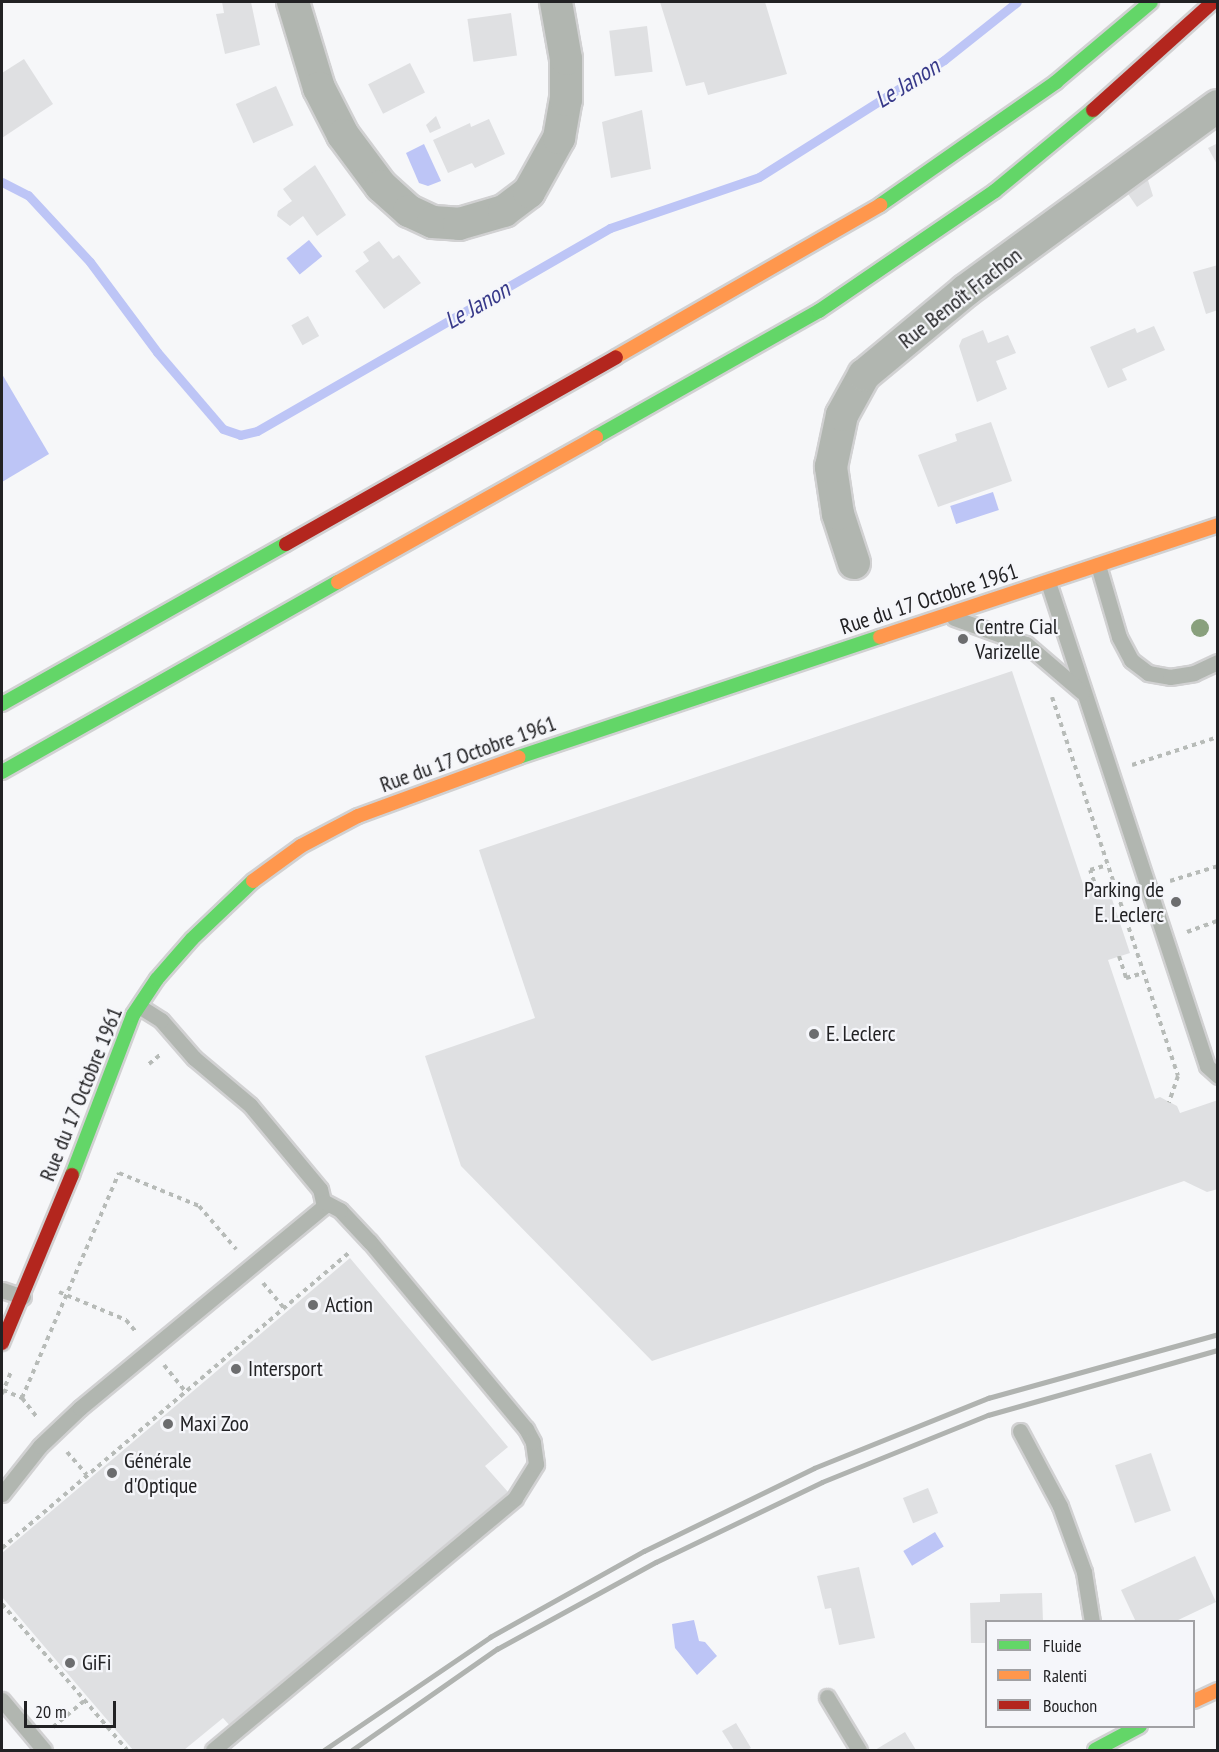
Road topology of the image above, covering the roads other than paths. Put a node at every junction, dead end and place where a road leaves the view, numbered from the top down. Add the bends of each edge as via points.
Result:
1 (292, 2) edge
2 (556, 2) edge
3 (1150, 2) edge
4 (1213, 2) edge
5 (1218, 106) edge
6 (1218, 525) edge
7 (854, 563) dead end
8 (1098, 565) junction
9 (1048, 582) junction
10 (945, 616) junction
11 (1218, 662) edge
12 (1082, 692) junction
13 (2, 704) edge
14 (2, 772) edge
15 (139, 1006) junction
16 (1218, 1076) edge
17 (322, 1207) junction
18 (2, 1290) edge
19 (23, 1297) junction
20 (2, 1343) edge
21 (1020, 1431) dead end
22 (2, 1494) edge
23 (1092, 1620) edge
24 (1218, 1690) edge
25 (827, 1697) dead end
26 (2, 1700) edge
27 (1195, 1701) edge
28 (1131, 1728) edge
29 (1112, 1732) edge
30 (44, 1750) edge
31 (213, 1750) edge
32 (859, 1750) edge
33 (1095, 1750) edge

1 - 2 street via 319,88 344,135 381,186 409,211 433,222 459,224 504,211 529,192 560,138 566,100 566,59
3 - 13 main road via 1056,81 982,136 864,214
4 - 14 main road via 995,191 819,311
5 - 7 street, Rue Benoît Frachon via 965,291 864,375 842,415 831,467 838,514
6 - 8 main road, Rue du 17 Octobre 1961
8 - 9 main road, Rue du 17 Octobre 1961
8 - 11 lane via 1119,637 1131,660 1148,673 1170,677 1194,673
9 - 10 main road, Rue du 17 Octobre 1961
9 - 12 lane
10 - 12 lane via 1026,644
10 - 15 main road, Rue du 17 Octobre 1961 via 452,779 358,816 301,846 248,885 192,939
12 - 16 lane via 1207,1066
15 - 17 lane via 161,1020 194,1058 250,1105 320,1189
15 - 19 main road, Rue du 17 Octobre 1961 via 109,1071 94,1123
17 - 22 lane via 52,1435
17 - 31 lane via 340,1210 370,1242 526,1429 533,1442 536,1464 515,1498
18 - 19 lane
19 - 20 main road, Rue du 17 Octobre 1961
21 - 23 lane via 1060,1506 1084,1572
24 - 27 main road
25 - 32 lane
26 - 30 lane
28 - 29 main road
29 - 33 main road

